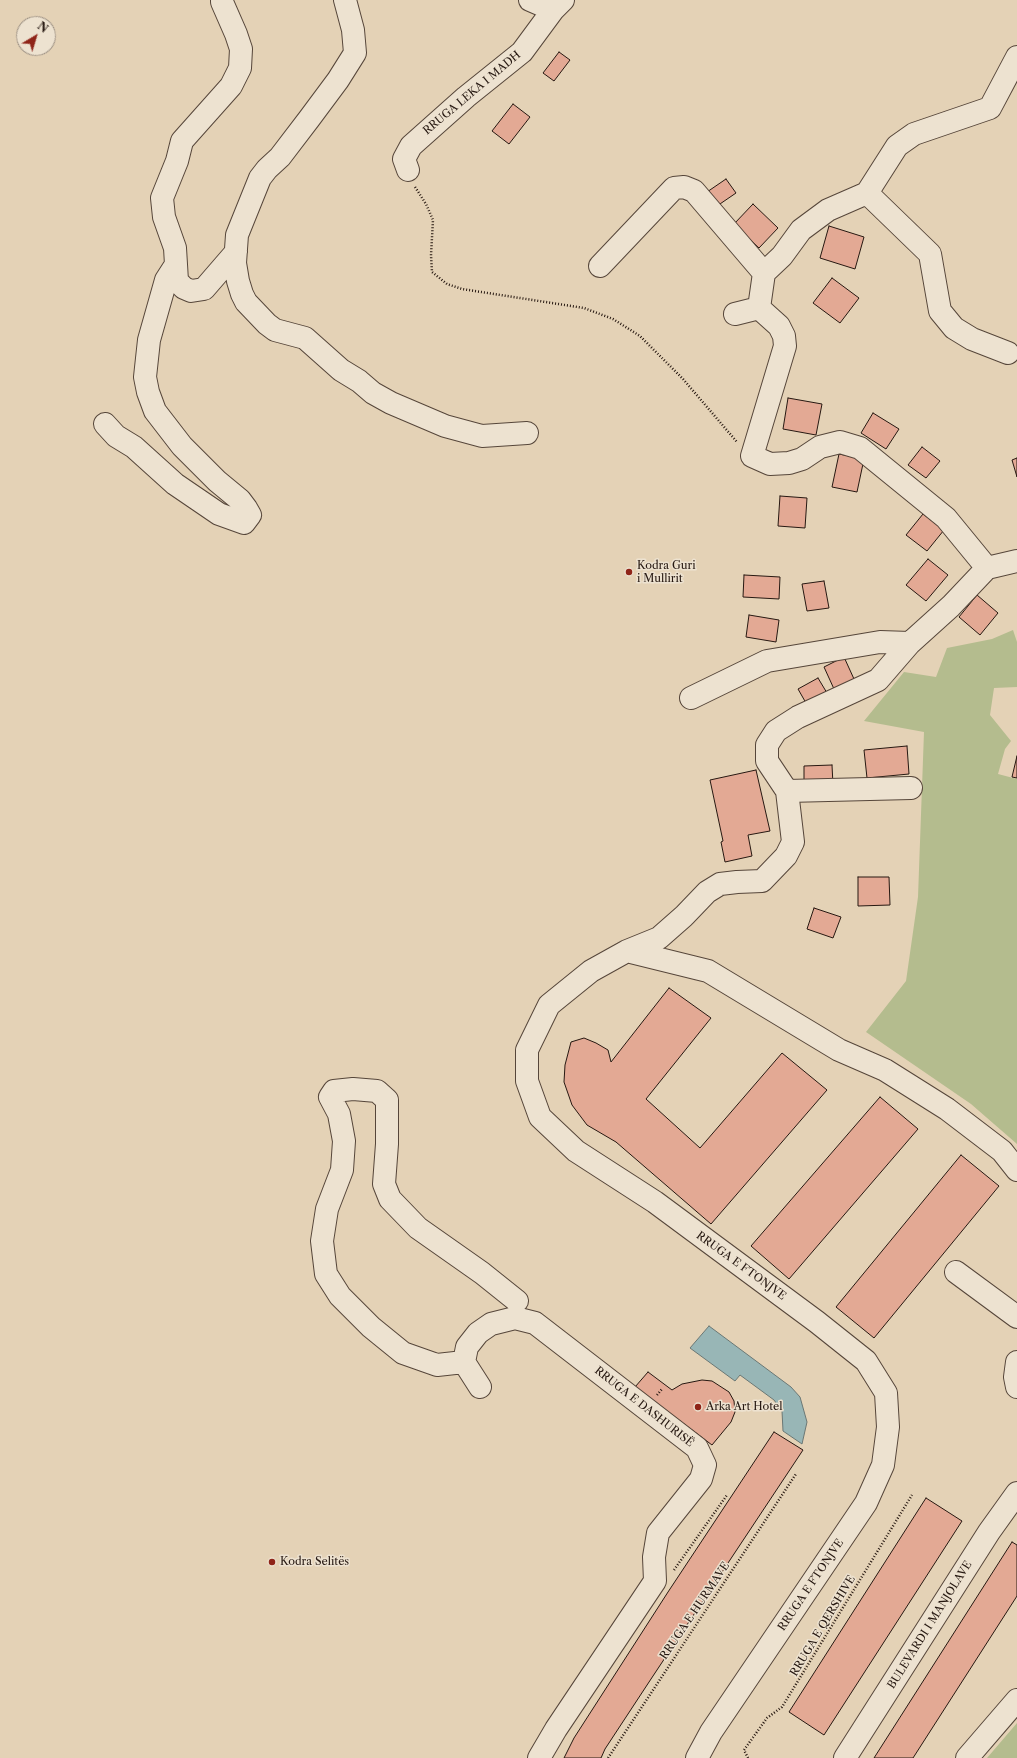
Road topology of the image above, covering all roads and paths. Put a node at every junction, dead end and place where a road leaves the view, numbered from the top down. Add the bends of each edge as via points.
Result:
1 (222, 0) edge
2 (345, 0) edge
3 (530, 0) edge
4 (558, 5) edge
5 (1017, 57) edge
6 (408, 170) joint
7 (868, 193) junction
8 (236, 252) junction
9 (175, 266) junction
10 (600, 266) dead end
11 (764, 273) junction
12 (759, 308) junction
13 (735, 314) dead end
14 (1008, 352) dead end
15 (105, 424) dead end
16 (527, 433) dead end
17 (752, 456) junction
18 (1017, 561) edge
19 (987, 568) junction
20 (910, 643) junction
21 (690, 698) dead end
22 (911, 788) dead end
23 (787, 791) junction
24 (626, 951) junction
25 (1017, 1170) edge
26 (956, 1272) dead end
27 (517, 1301) dead end
28 (1017, 1317) edge
29 (464, 1362) junction
30 (1017, 1362) edge
31 (480, 1387) dead end
32 (1017, 1387) edge
33 (796, 1474) dead end
34 (1017, 1493) edge
35 (727, 1494) dead end
36 (912, 1495) dead end
37 (655, 1581) junction
38 (1017, 1700) edge
39 (539, 1758) edge
40 (608, 1758) edge
41 (697, 1758) edge
42 (748, 1758) edge
43 (844, 1758) edge
44 (967, 1758) edge

1 - 9 street via 241,49 240,68 231,86 182,141 162,198 164,217 175,248
2 - 8 street via 353,30 355,53 338,80 280,157 260,178 237,235
3 - 4 street
4 - 6 street, RRUGA LEKA I MADH via 522,52 411,146 404,159
5 - 7 street via 990,108 914,134 897,146
6 - 17 path via 433,220 432,272 447,284 462,289 584,308 613,319 640,336
7 - 11 street via 828,210 801,230 782,256
7 - 14 street via 930,254 940,311 954,328 972,340
8 - 9 street via 204,289 191,291 184,288 177,280
8 - 16 street via 236,269 242,294 246,302 267,324 274,330 305,338 336,366 373,393 445,426 482,436
9 - 15 street via 166,280 149,340 145,377 148,392 155,411 182,446 240,500 250,515 244,523 218,514 175,484
10 - 11 street via 674,188 684,187 694,191
11 - 12 street
12 - 13 street
12 - 17 street via 780,326 784,346
17 - 19 street via 770,464 789,463 802,459 820,447 840,442 860,448 946,518
18 - 19 street
19 - 20 street via 951,606
20 - 21 street via 880,642 767,661
20 - 23 street via 878,680 805,714 776,731 767,745 766,761
22 - 23 street
23 - 24 street, RRUGA E FTONJVE via 793,842 774,871 762,881 720,884 707,892 659,938
24 - 25 street via 708,971 838,1050 885,1070 948,1109 1002,1151
24 - 41 street, RRUGA E FTONJVE via 591,971 550,1005 526,1050 527,1081 540,1117 576,1150 655,1202 866,1361 886,1393 888,1427 883,1465 866,1503 711,1732
26 - 28 street
27 - 29 street via 418,1228 390,1199 384,1184 387,1100 377,1091 334,1091 330,1097 339,1114 344,1141 342,1170 328,1209 322,1241 326,1274 340,1296 371,1327 403,1353 437,1365
29 - 31 street
29 - 37 street, RRUGA E DASHURISË via 467,1347 491,1324 515,1318 535,1323 697,1448 705,1465 701,1479 658,1533 654,1557
30 - 32 street
33 - 40 path, RRUGA E HURMAVE
34 - 43 street, BULEVARDI I MANJOLAVE via 984,1538
35 - 37 path via 667,1580
36 - 42 path, RRUGA E QERSHIVE via 782,1707 767,1718 744,1750
37 - 39 street
38 - 44 street

